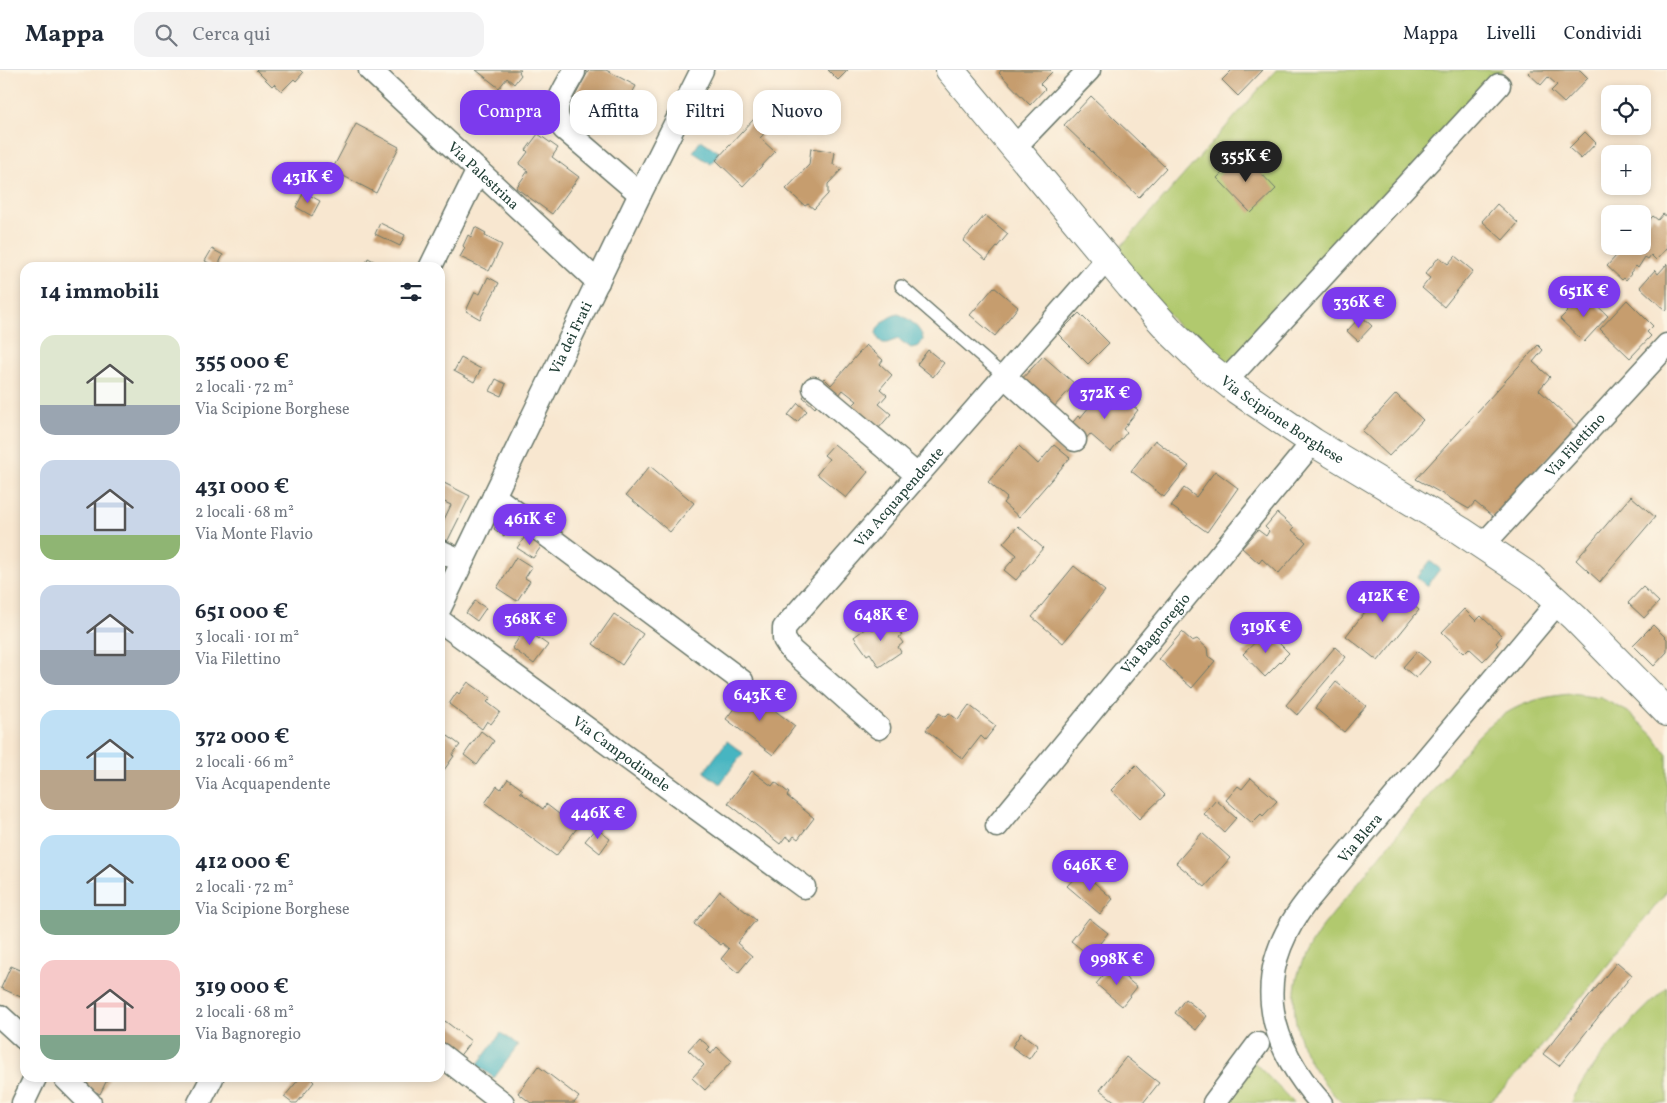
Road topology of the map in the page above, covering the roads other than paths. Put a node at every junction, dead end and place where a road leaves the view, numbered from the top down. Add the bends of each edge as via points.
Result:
1 (370, 70) edge
2 (702, 70) edge
3 (950, 70) edge
4 (1089, 70) edge
5 (574, 72) dead end
6 (1499, 85) dead end
7 (1014, 148) junction
8 (478, 170) junction
9 (640, 194) junction
10 (1106, 259) junction
11 (433, 262) edge
12 (598, 282) junction
13 (901, 286) dead end
14 (1667, 345) edge
15 (1004, 376) junction
16 (1226, 381) junction
17 (814, 388) dead end
18 (1075, 440) dead end
19 (1312, 442) junction
20 (917, 476) junction
21 (494, 496) junction
22 (1483, 545) junction
23 (445, 553) edge
24 (462, 561) junction
25 (445, 597) edge
26 (1558, 602) junction
27 (445, 625) edge
28 (742, 681) dead end
29 (1667, 712) edge
30 (879, 728) dead end
31 (998, 826) dead end
32 (804, 887) dead end
33 (0, 1016) edge
34 (20, 1034) edge
35 (1258, 1044) dead end
36 (445, 1058) edge
37 (33, 1082) edge
38 (69, 1082) edge
39 (210, 1082) edge
40 (23, 1103) edge
41 (90, 1103) edge
42 (199, 1103) edge
43 (503, 1103) edge
44 (1214, 1103) edge
45 (1321, 1103) edge

1 - 8 street, Via Palestrina
2 - 9 street, Via dei Frati
3 - 7 main road, Via Scipione Borghese
4 - 7 street
5 - 9 street via 558,104 556,114 559,122
6 - 16 street
7 - 10 main road, Via Scipione Borghese
8 - 11 street
8 - 12 street, Via Palestrina
9 - 12 street, Via dei Frati
10 - 15 street, Via Acquapendente
10 - 16 main road, Via Scipione Borghese via 1172,333
12 - 21 street, Via dei Frati
13 - 15 lane
14 - 22 street, Via Filettino
15 - 18 street
15 - 20 street, Via Acquapendente
16 - 19 main road, Via Scipione Borghese
17 - 20 street
19 - 22 main road, Via Scipione Borghese
19 - 31 street, Via Bagnoregio
20 - 30 street, Via Acquapendente via 784,628 784,639 791,650
21 - 24 street, Via dei Frati
21 - 28 street
22 - 26 main road, Via Scipione Borghese via 1530,577
23 - 24 street
24 - 25 street, Via dei Frati
26 - 29 main road, Via Scipione Borghese
26 - 45 street, Via Blera via 1307,901 1280,944 1272,976 1274,1023 1292,1066
27 - 32 street, Via Campodimele
33 - 34 street
35 - 44 street
36 - 43 street
37 - 40 street
38 - 41 street
39 - 42 street

